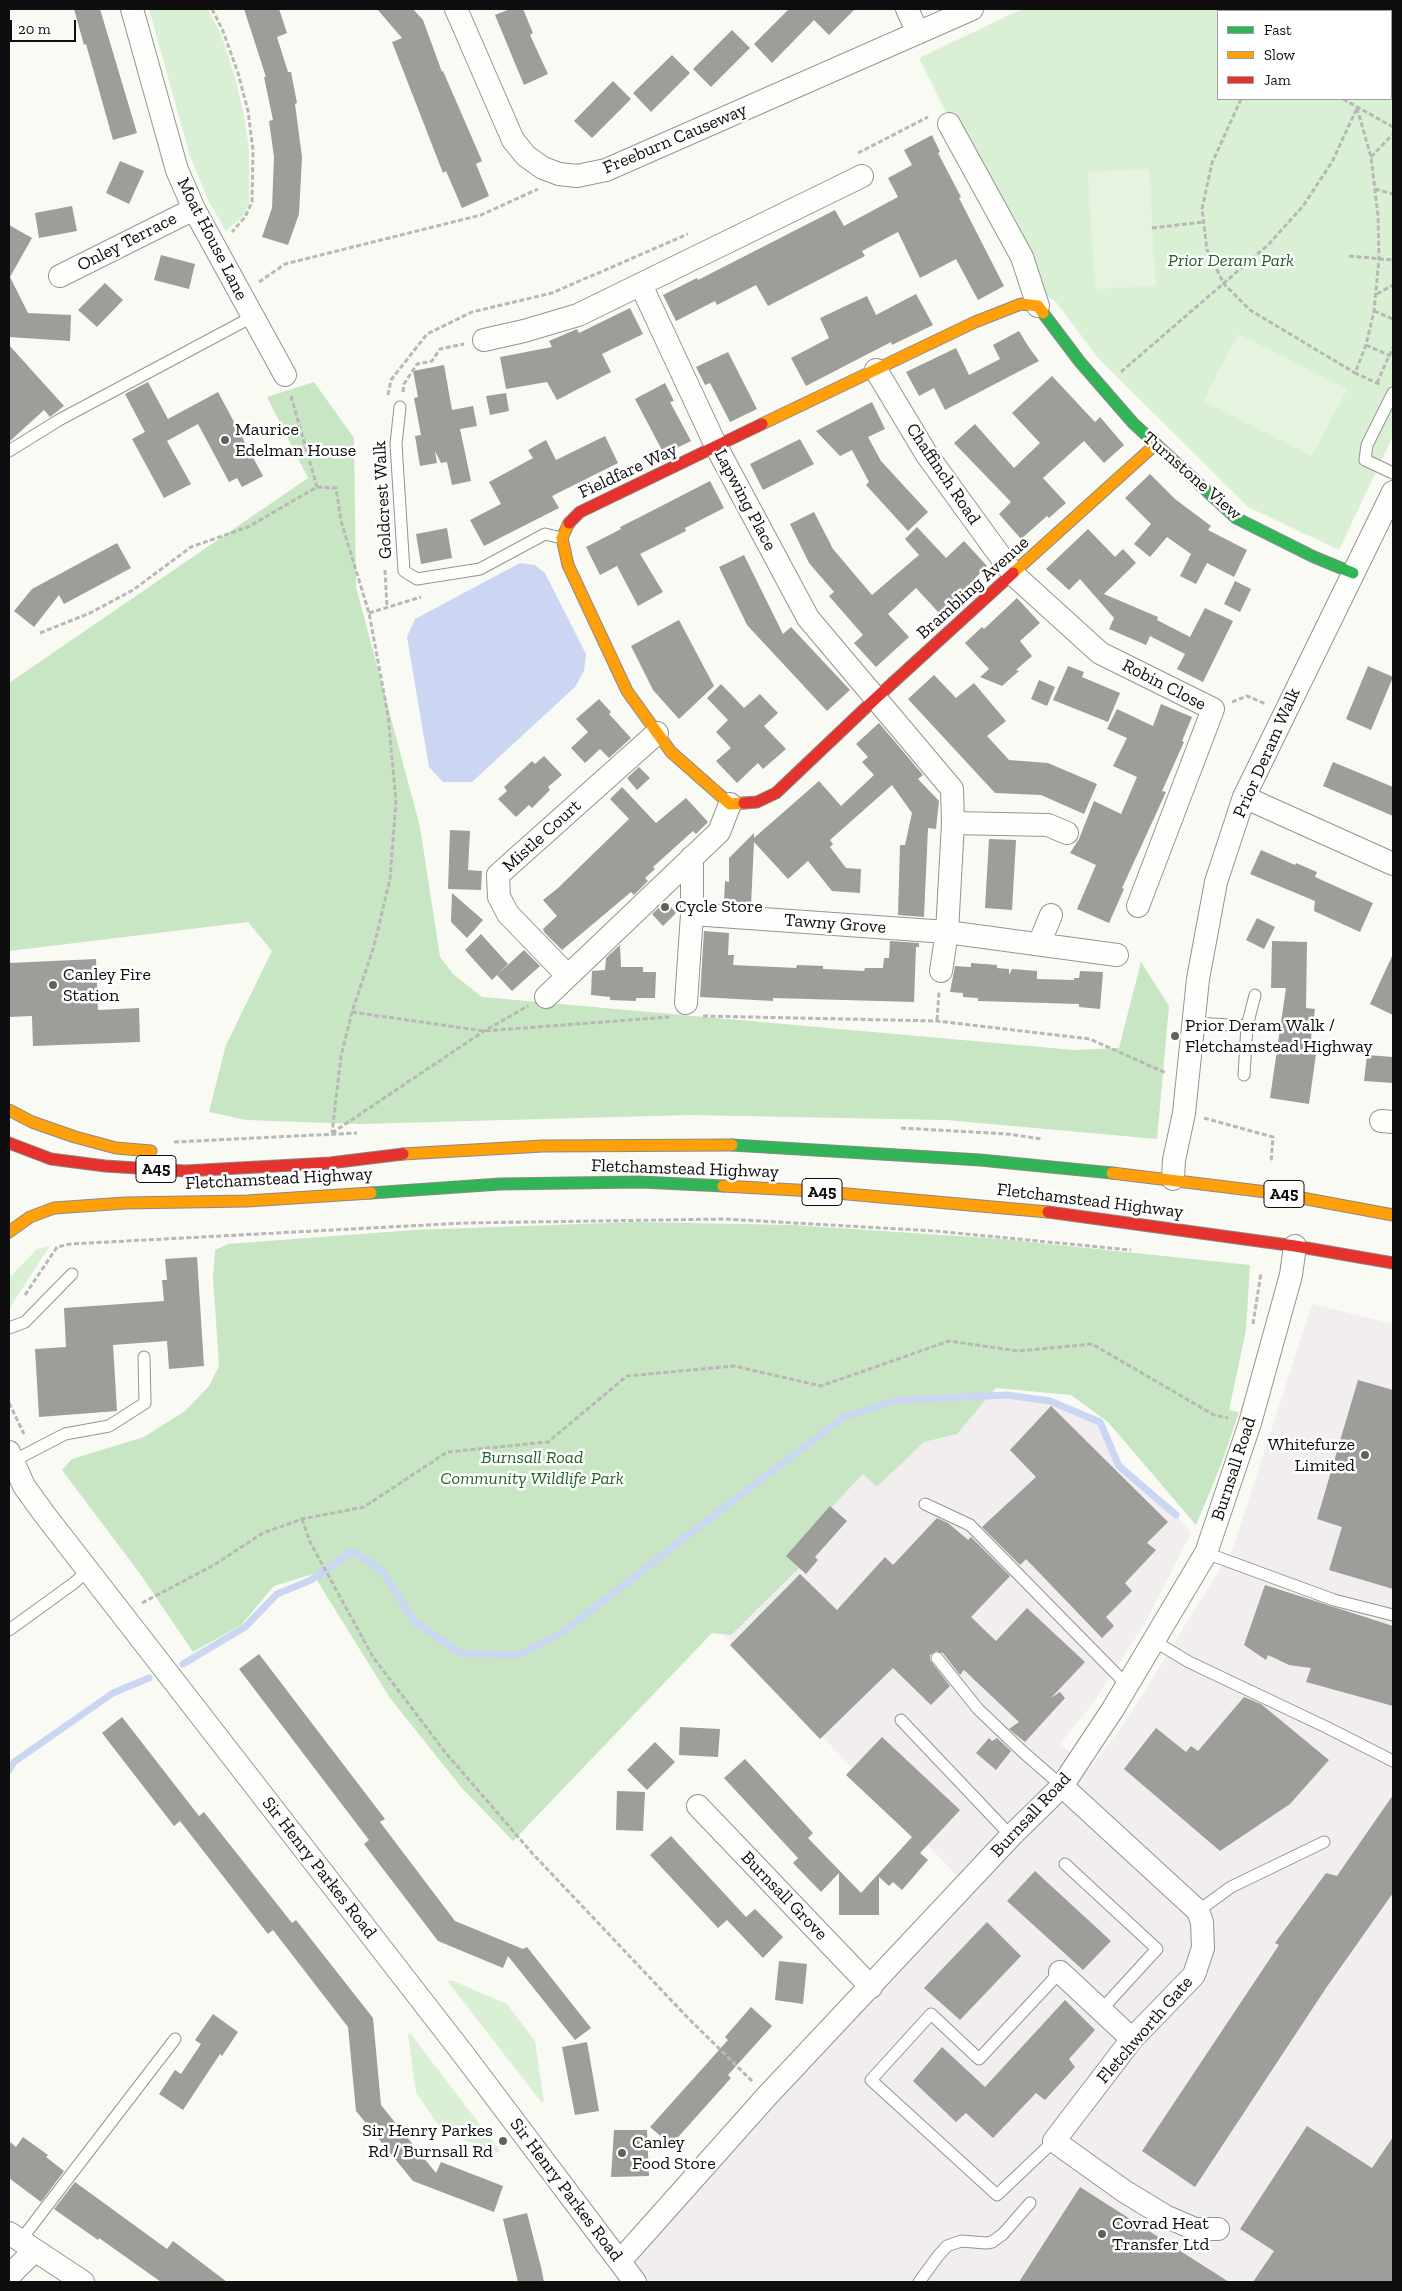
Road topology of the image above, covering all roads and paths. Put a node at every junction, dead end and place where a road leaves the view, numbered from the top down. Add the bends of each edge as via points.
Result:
1 (132, 9) edge
2 (212, 9) edge
3 (456, 9) edge
4 (907, 9) edge
5 (972, 9) edge
6 (918, 33) junction
7 (1242, 100) edge
8 (1345, 100) edge
9 (1357, 108) junction
10 (949, 124) dead end
11 (1393, 126) edge
12 (1393, 134) edge
13 (1371, 157) junction
14 (568, 175) junction
15 (862, 176) dead end
16 (1375, 189) junction
17 (1393, 194) edge
18 (194, 209) junction
19 (1204, 222) junction
20 (1152, 228) dead end
21 (213, 242) junction
22 (1349, 256) dead end
23 (1379, 258) junction
24 (1393, 260) edge
25 (60, 276) dead end
26 (1224, 284) junction
27 (641, 285) junction
28 (1393, 285) edge
29 (1377, 294) junction
30 (239, 295) junction
31 (1038, 306) junction
32 (1374, 311) junction
33 (252, 316) junction
34 (1393, 319) edge
35 (484, 340) joint
36 (1366, 345) junction
37 (1393, 347) edge
38 (1391, 356) junction
39 (876, 370) junction
40 (1355, 372) junction
41 (285, 375) joint
42 (1377, 383) junction
43 (1103, 388) junction
44 (1389, 390) edge
45 (400, 407) joint
46 (1156, 444) junction
47 (717, 448) junction
48 (9, 451) edge
49 (1393, 473) edge
50 (317, 487) junction
51 (1393, 492) edge
52 (562, 538) junction
53 (1353, 573) junction
54 (1014, 575) junction
55 (387, 607) dead end
56 (369, 613) junction
57 (40, 633) dead end
58 (875, 699) junction
59 (1213, 709) junction
60 (1285, 711) junction
61 (657, 733) junction
62 (1244, 797) junction
63 (730, 804) junction
64 (954, 823) junction
65 (1067, 833) dead end
66 (692, 857) junction
67 (1393, 864) edge
68 (1138, 895) dead end
69 (692, 914) junction
70 (1051, 915) dead end
71 (947, 932) junction
72 (1039, 944) junction
73 (1117, 955) dead end
74 (941, 971) joint
75 (567, 975) junction
76 (1255, 995) dead end
77 (546, 997) joint
78 (352, 1012) junction
79 (686, 1012) junction
80 (937, 1020) junction
81 (1195, 1023) junction
82 (1247, 1026) junction
83 (484, 1030) junction
84 (1244, 1075) dead end
85 (1187, 1082) junction
86 (9, 1110) edge
87 (1184, 1113) junction
88 (9, 1143) edge
89 (166, 1153) dead end
90 (213, 1157) dead end
91 (307, 1163) junction
92 (1271, 1163) dead end
93 (1173, 1179) junction
94 (1393, 1215) edge
95 (9, 1232) edge
96 (1295, 1246) junction
97 (1133, 1250) dead end
98 (1393, 1264) edge
99 (72, 1274) dead end
100 (25, 1296) dead end
101 (9, 1328) edge
102 (144, 1357) dead end
103 (9, 1403) edge
104 (1231, 1419) dead end
105 (18, 1455) edge
106 (925, 1504) dead end
107 (302, 1519) junction
108 (1206, 1552) junction
109 (88, 1570) junction
110 (120, 1614) junction
111 (1393, 1615) edge
112 (9, 1630) edge
113 (1154, 1641) junction
114 (937, 1658) dead end
115 (1127, 1686) junction
116 (901, 1720) dead end
117 (1393, 1761) edge
118 (1062, 1786) junction
119 (698, 1806) dead end
120 (1011, 1836) junction
121 (1324, 1842) dead end
122 (1065, 1864) dead end
123 (1198, 1911) junction
124 (1060, 1972) joint
125 (871, 1987) junction
126 (1102, 2009) junction
127 (175, 2039) dead end
128 (1132, 2039) junction
129 (767, 2096) junction
130 (1054, 2141) junction
131 (1030, 2203) dead end
132 (1218, 2229) dead end
133 (21, 2242) edge
134 (620, 2261) junction
135 (9, 2276) edge
136 (83, 2282) edge
137 (635, 2282) edge
138 (919, 2282) edge

1 - 18 street, Moat House Lane via 177,170
2 - 21 path via 238,73 248,111 254,182 252,202 246,217 238,228
3 - 14 street, Freeburn Causeway via 513,140 526,156 539,165 551,172
4 - 6 street
5 - 6 street, Freeburn Causeway
6 - 14 street, Freeburn Causeway via 606,170
7 - 19 path via 1212,163 1202,209
8 - 9 path
9 - 11 path
9 - 13 path
9 - 26 path via 1332,162 1303,206
10 - 31 street via 1022,257
12 - 13 path
13 - 16 path
14 - 30 path via 481,215 285,264
15 - 27 street
16 - 17 path
16 - 23 path
18 - 21 street, Moat House Lane
18 - 25 street, Onley Terrace
19 - 20 path
19 - 26 path via 1207,250
21 - 30 street, Moat House Lane
22 - 23 path
23 - 24 path
23 - 29 path
26 - 40 path via 1250,310
26 - 43 path
27 - 35 street via 578,315
27 - 47 street, Lapwing Place
28 - 29 path
29 - 32 path
30 - 33 street, Moat House Lane
31 - 39 main road, Fieldfare Way via 1021,304 984,318
31 - 43 main road, Turnstone View
32 - 34 path
32 - 36 path
33 - 41 street, Moat House Lane
33 - 48 lane via 59,420
35 - 45 path via 440,349 432,362 417,364 404,384
36 - 38 path
36 - 40 path
37 - 38 path
38 - 42 path
39 - 47 main road, Fieldfare Way
39 - 54 street, Chaffinch Road via 927,455
40 - 42 path
41 - 50 path
42 - 44 path
43 - 46 main road, Turnstone View
44 - 49 lane via 1367,445 1365,460
45 - 52 lane, Goldcrest Walk via 396,444 404,571 416,579 480,569 545,534
46 - 53 main road, Turnstone View via 1236,518
46 - 54 main road, Brambling Avenue
47 - 52 main road, Fieldfare Way via 580,512 569,523
47 - 58 street, Lapwing Place via 808,618
50 - 56 path via 336,488 341,521
50 - 57 path via 248,527 192,547 133,590 90,614
51 - 53 street, Prior Deram Walk
52 - 61 main road via 568,564 627,691
53 - 60 street, Prior Deram Walk
54 - 58 main road, Brambling Avenue
54 - 59 street, Robin Close via 1100,653
55 - 56 path
56 - 78 path via 388,715 396,800 390,879 374,946
58 - 63 main road, Brambling Avenue via 776,793 757,802
58 - 64 street via 952,789
59 - 60 path via 1246,696
59 - 68 street, Robin Close
60 - 62 street, Prior Deram Walk
61 - 63 main road via 671,752
61 - 75 street, Mistle Court via 498,875 499,898 508,914
62 - 67 street
62 - 81 street, Prior Deram Walk via 1210,908 1198,979
63 - 66 street via 719,832
64 - 65 street via 1048,825
64 - 71 street
66 - 69 street
66 - 75 street
69 - 71 street, Tawny Grove
69 - 79 street
70 - 72 street
71 - 72 street, Tawny Grove
71 - 74 street
72 - 73 street, Tawny Grove
74 - 80 path
75 - 77 street
76 - 82 lane
77 - 83 path
78 - 83 path
78 - 83 path via 341,1056 332,1134
79 - 80 path
79 - 83 path
80 - 85 path via 1090,1039
81 - 82 lane
81 - 85 street, Prior Deram Walk
82 - 84 lane
85 - 87 street, Prior Deram Walk
86 - 89 main road via 32,1122 116,1148
87 - 92 path via 1273,1138
87 - 93 street, Prior Deram Walk
88 - 91 main road, Fletchamstead Highway / A45 via 51,1159 105,1166 185,1170
90 - 91 main road
91 - 93 main road, Fletchamstead Highway / A45 via 544,1146 722,1145 980,1160
93 - 94 main road, Fletchamstead Highway / A45 via 1276,1193
95 - 96 main road, Fletchamstead Highway / A45 via 30,1217 66,1207 247,1201 500,1184 640,1182 814,1191 971,1204 1107,1219
96 - 98 main road, Fletchamstead Highway / A45
96 - 108 street, Burnsall Road via 1291,1275 1250,1423
97 - 100 path via 935,1231 725,1219 464,1223 70,1244 57,1247
99 - 101 lane via 25,1322
102 - 105 lane via 145,1403 110,1426 65,1434
103 - 105 path
104 - 107 path via 1214,1415 1092,1344 1018,1351 949,1341 821,1386 734,1366 627,1376 548,1442 447,1452 364,1507
105 - 109 street, Sir Henry Parkes Road via 24,1486
106 - 115 lane via 970,1525
107 - 110 path via 263,1533 214,1565
107 - 129 path via 310,1542 373,1656 445,1752 539,1860 687,2017
108 - 111 lane via 1334,1600
108 - 113 street, Burnsall Road
109 - 110 street, Sir Henry Parkes Road
109 - 112 lane
110 - 134 street, Sir Henry Parkes Road via 434,2016
113 - 115 street, Burnsall Road
113 - 117 lane via 1189,1662
114 - 118 lane via 978,1709
115 - 118 street, Burnsall Road
116 - 120 lane
118 - 120 street, Burnsall Road
118 - 123 street
119 - 125 street, Burnsall Grove
120 - 125 street, Burnsall Road
121 - 123 lane via 1231,1887
122 - 126 lane via 1158,1949
123 - 128 street, Fletchworth Gate via 1203,1948 1194,1975
124 - 126 street
124 - 130 lane via 979,2059 931,2014 871,2080 997,2195
125 - 129 street, Burnsall Road
126 - 128 street
127 - 133 lane
128 - 130 street, Fletchworth Gate
129 - 134 street, Burnsall Road
130 - 132 street via 1165,2216 1195,2229
131 - 138 lane via 992,2242 961,2240 947,2246
133 - 135 street
133 - 136 street
134 - 137 street, Sir Henry Parkes Road

